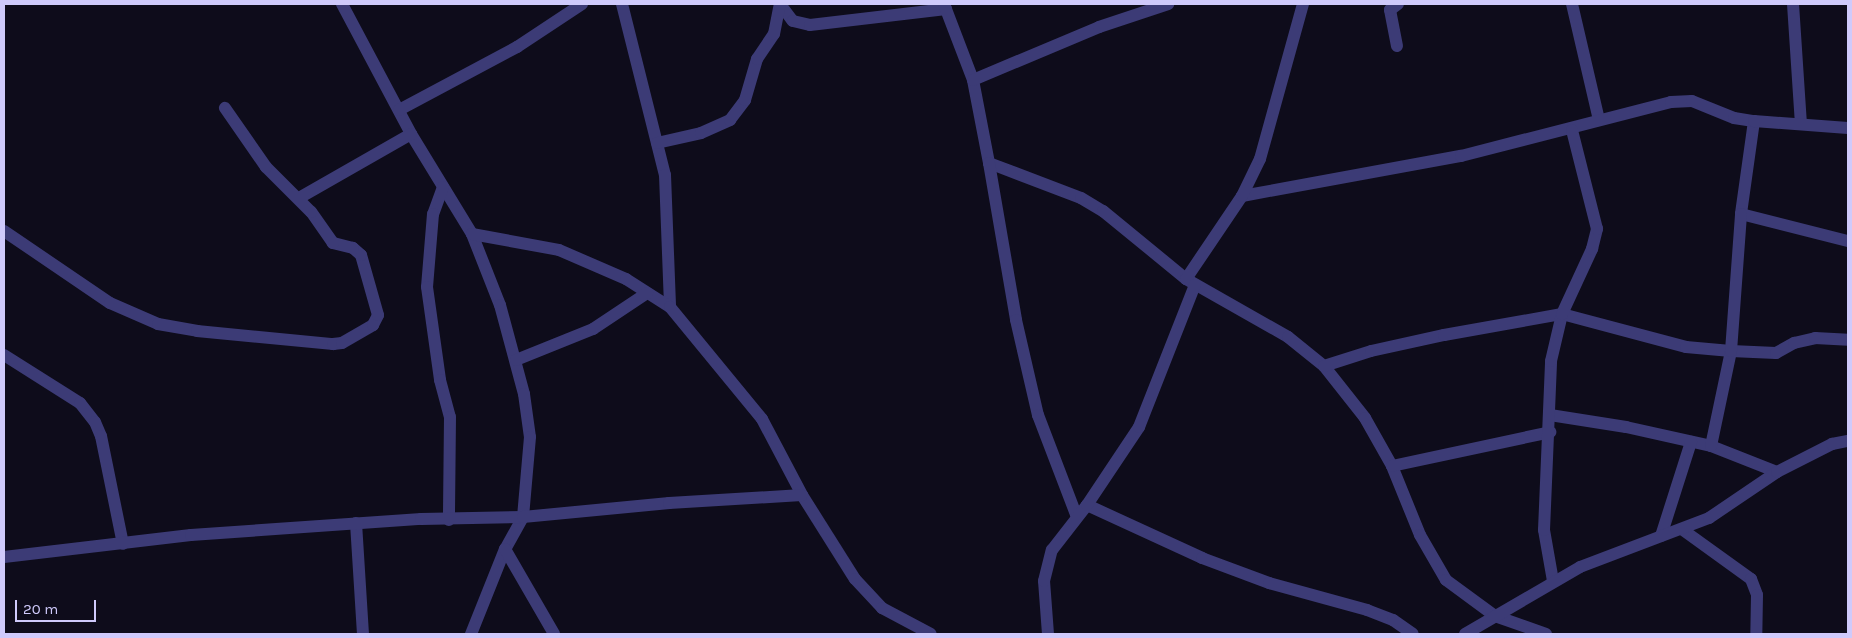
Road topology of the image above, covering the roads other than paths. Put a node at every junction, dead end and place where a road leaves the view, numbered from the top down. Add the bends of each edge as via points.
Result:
1 (342, 4) edge
2 (582, 4) edge
3 (622, 4) edge
4 (780, 4) edge
5 (1168, 4) edge
6 (1303, 4) edge
7 (1398, 4) edge
8 (1572, 4) edge
9 (1793, 4) edge
10 (945, 6) edge
11 (1397, 46) dead end
12 (973, 80) junction
13 (225, 108) dead end
14 (399, 110) junction
15 (1599, 120) junction
16 (1754, 121) junction
17 (1801, 123) junction
18 (1848, 128) edge
19 (1572, 130) junction
20 (411, 134) junction
21 (657, 143) junction
22 (989, 163) junction
23 (444, 187) junction
24 (1242, 196) junction
25 (299, 198) junction
26 (1741, 214) junction
27 (4, 232) edge
28 (472, 234) junction
29 (1848, 241) edge
30 (1191, 282) junction
31 (647, 293) junction
32 (670, 308) junction
33 (1562, 314) junction
34 (1848, 340) edge
35 (1731, 351) junction
36 (4, 355) edge
37 (516, 360) junction
38 (1324, 366) junction
39 (1550, 415) junction
40 (1550, 432) junction
41 (1848, 441) edge
42 (1690, 442) junction
43 (1711, 446) junction
44 (1392, 466) junction
45 (1777, 472) junction
46 (802, 495) junction
47 (1087, 506) junction
48 (523, 517) junction
49 (1077, 517) junction
50 (449, 520) junction
51 (356, 523) junction
52 (1683, 530) junction
53 (1661, 536) junction
54 (123, 544) junction
55 (505, 549) junction
56 (4, 557) edge
57 (1553, 581) junction
58 (1495, 616) junction
59 (363, 634) edge
60 (471, 634) edge
61 (554, 634) edge
62 (931, 634) edge
63 (1048, 634) edge
64 (1413, 634) edge
65 (1465, 634) edge
66 (1546, 634) edge
67 (1756, 634) edge

1 - 14 street
2 - 14 street via 509,52
3 - 21 street
4 - 10 street via 793,21 810,25
4 - 21 street via 774,34 758,59 745,100 730,120 700,133
5 - 12 street via 1099,26
6 - 24 street via 1267,140
7 - 11 street via 1390,10
8 - 15 street
9 - 17 street
10 - 12 street
12 - 22 street
13 - 25 street via 266,167
14 - 20 street
15 - 16 street via 1658,104 1692,101 1734,118
15 - 19 street
16 - 17 street
16 - 26 street
17 - 18 street
19 - 24 street via 1461,156
19 - 33 street via 1597,228 1592,250
20 - 23 street
20 - 25 street
21 - 32 street via 665,175
22 - 30 street via 1081,198 1119,223
22 - 49 street via 1016,320 1038,414
23 - 28 street
23 - 50 street via 434,214 427,287 440,380 450,417
24 - 30 street
25 - 27 street via 332,244 358,251 371,288 377,321 342,343 197,331 158,324 110,303
26 - 29 street
26 - 35 street
28 - 31 street via 559,250 626,279
28 - 37 street via 500,305
30 - 38 street via 1274,328
30 - 47 street via 1139,427
31 - 32 street
31 - 37 street via 593,329
32 - 46 street via 762,419
33 - 35 street via 1686,347
33 - 38 street via 1435,337
33 - 39 street via 1551,361
34 - 35 street via 1815,338 1794,343 1776,353
35 - 43 street
36 - 54 street via 80,403 95,422 101,436
37 - 48 street via 530,437
38 - 44 street via 1364,418
39 - 40 street
39 - 42 street via 1626,427
40 - 44 street
40 - 57 street via 1544,530
41 - 45 street via 1832,444
42 - 43 street
42 - 53 street
43 - 45 street
44 - 58 street via 1436,567 1455,590
45 - 52 street via 1723,510
46 - 48 street
46 - 62 street via 844,564 870,597 893,616
47 - 49 street
47 - 64 street via 1210,562 1269,583 1353,605 1393,620
48 - 50 street
48 - 55 street
49 - 63 street via 1059,538 1044,576
50 - 51 street
51 - 54 street
51 - 59 street
52 - 53 street
52 - 67 street via 1751,579 1757,595
53 - 57 street via 1580,567
54 - 56 street
55 - 60 street
55 - 61 street
57 - 58 street
58 - 65 street
58 - 66 street

